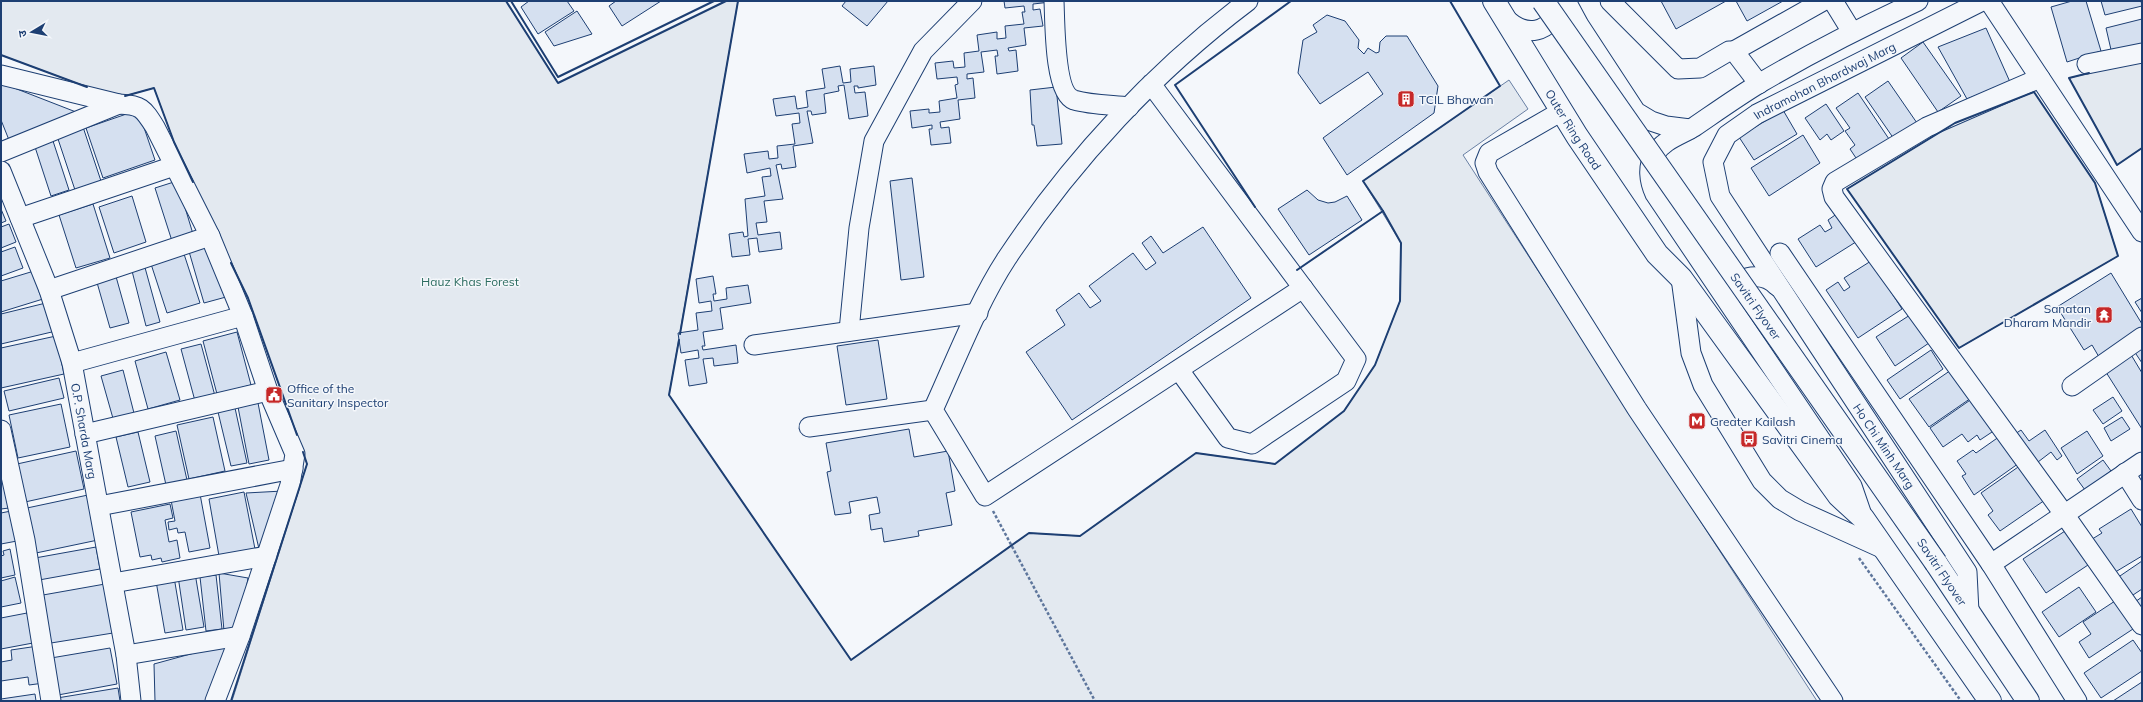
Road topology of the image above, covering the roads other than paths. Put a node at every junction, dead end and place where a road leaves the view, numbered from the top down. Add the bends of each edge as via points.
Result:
1 (972, 1) edge
2 (1054, 1) edge
3 (1248, 1) edge
4 (1543, 1) edge
5 (1561, 1) edge
6 (1566, 1) edge
7 (1823, 1) edge
8 (1833, 1) edge
9 (1918, 1) edge
10 (1982, 1) edge
11 (1989, 1) edge
12 (1612, 2) edge
13 (1499, 9) edge
14 (1852, 32) junction
15 (1734, 50) junction
16 (2142, 53) edge
17 (2087, 64) dead end
18 (1, 75) edge
19 (2040, 78) junction
20 (1151, 84) junction
21 (1759, 84) junction
22 (118, 104) junction
23 (1129, 107) junction
24 (1562, 110) junction
25 (1690, 129) junction
26 (1, 152) edge
27 (174, 166) junction
28 (1, 171) edge
29 (1720, 196) joint
30 (20, 218) junction
31 (2142, 232) edge
32 (210, 236) junction
33 (1780, 254) dead end
34 (1681, 278) junction
35 (1303, 288) junction
36 (1780, 288) junction
37 (49, 290) junction
38 (978, 313) junction
39 (1734, 314) junction
40 (243, 316) junction
41 (849, 331) junction
42 (2142, 337) edge
43 (754, 345) dead end
44 (72, 363) junction
45 (1179, 370) junction
46 (2072, 386) dead end
47 (268, 390) junction
48 (932, 410) junction
49 (809, 427) dead end
50 (1, 430) edge
51 (86, 434) junction
52 (2142, 462) edge
53 (293, 469) junction
54 (2125, 474) junction
55 (2142, 500) edge
56 (99, 506) junction
57 (2064, 514) junction
58 (1863, 518) junction
59 (1884, 549) junction
60 (267, 556) junction
61 (1991, 564) junction
62 (113, 583) junction
63 (1969, 612) junction
64 (2142, 625) edge
65 (240, 636) junction
66 (126, 655) junction
67 (51, 701) edge
68 (131, 701) edge
69 (215, 701) edge
70 (1833, 701) edge
71 (1990, 701) edge
72 (2028, 701) edge
73 (2077, 701) edge

1 - 41 street via 923,51 874,141 859,228
2 - 23 street via 1060,78 1065,91 1073,99
3 - 20 street via 1206,33
4 - 63 main road, Savitri Flyover, bridge
5 - 13 street via 1555,19 1544,28 1529,31 1514,27
6 - 25 street via 1636,112 1666,126
7 - 15 street
8 - 14 street
9 - 14 street
10 - 29 street, Indramohan Bhardwaj Marg via 1757,114 1727,135 1713,162
11 - 19 street
12 - 15 street via 1678,69 1700,68
13 - 24 main road, Outer Ring Road
14 - 21 street
15 - 21 street
16 - 17 street
18 - 22 street
19 - 31 street
19 - 57 street via 1927,127 1835,182 1832,189 1834,196
20 - 23 street
20 - 35 street
21 - 25 street
22 - 26 street
22 - 27 street via 136,105 146,112
23 - 38 street via 1038,216 1007,259
24 - 34 main road, Outer Ring Road via 1657,254
24 - 70 street via 1489,152 1485,163 1488,172 1637,409
25 - 39 street via 1660,146 1654,155 1649,175 1655,194
27 - 30 street
27 - 32 street
28 - 30 street, O.P. Sharda Marg
29 - 36 street, Ho Chi Minh Marg
30 - 37 street, O.P. Sharda Marg
32 - 37 street
32 - 40 street
33 - 61 street
34 - 58 main road via 1839,496
34 - 59 street via 1691,353 1703,385 1762,481 1780,499 1800,511
35 - 45 street
35 - 45 street via 1356,359 1346,380 1252,444 1228,438
36 - 39 street via 1772,280 1761,276 1750,277 1740,282 1731,303
36 - 63 street, Ho Chi Minh Marg via 1968,572
37 - 44 street, O.P. Sharda Marg
38 - 41 street
38 - 48 street
39 - 58 street via 1852,486
40 - 44 street
40 - 47 street
41 - 43 street
42 - 46 street
44 - 51 street, O.P. Sharda Marg
45 - 48 street via 985,496
47 - 51 street
47 - 53 street via 295,454
48 - 49 street
50 - 67 street via 25,540
51 - 56 street, O.P. Sharda Marg
52 - 54 street
53 - 56 street
53 - 60 street
54 - 55 street
54 - 57 street
56 - 62 street, O.P. Sharda Marg
57 - 61 street
57 - 64 street
58 - 59 main road
59 - 71 main road
60 - 62 street
60 - 65 street
61 - 73 street
62 - 66 street, O.P. Sharda Marg
63 - 72 main road
65 - 66 street
65 - 69 street
66 - 68 street, O.P. Sharda Marg

